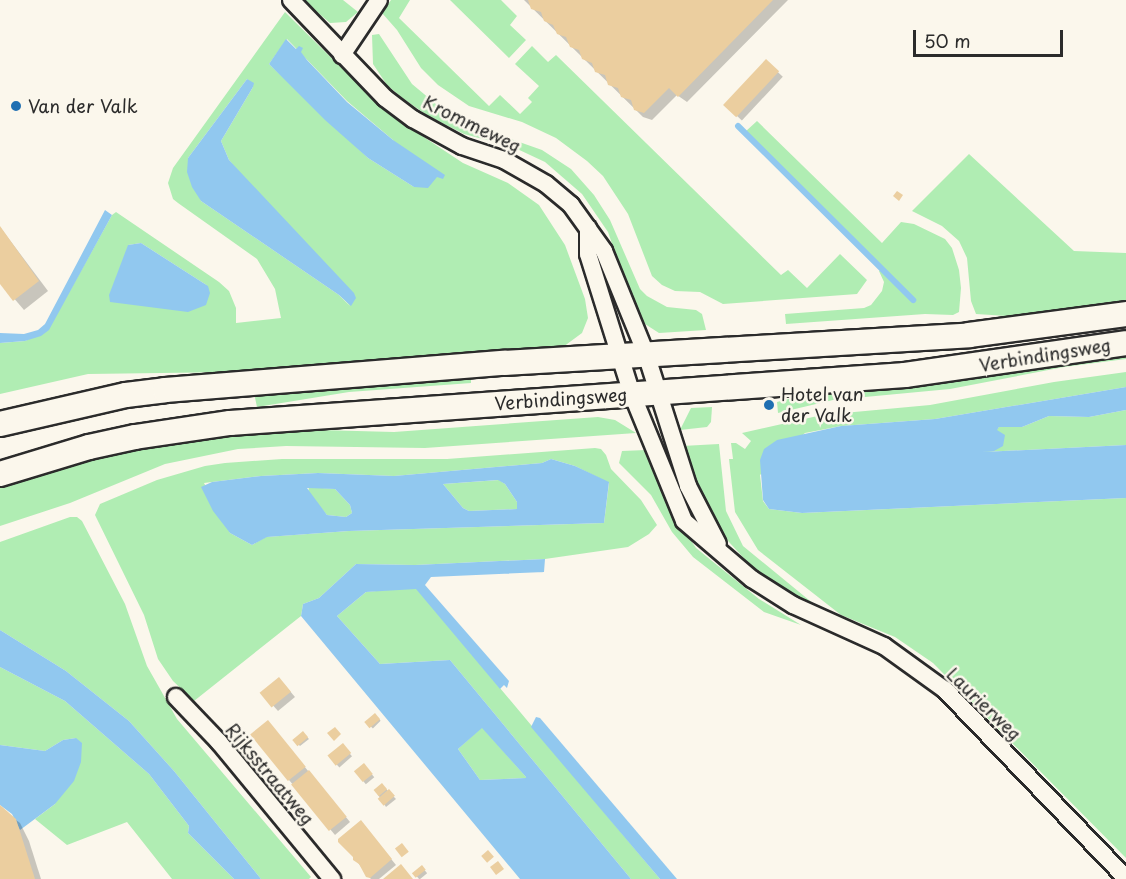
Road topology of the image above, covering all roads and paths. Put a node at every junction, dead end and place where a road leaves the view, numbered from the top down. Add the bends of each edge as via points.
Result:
1 (291, 0) edge
2 (374, 7) edge
3 (342, 55) junction
4 (588, 228) junction
5 (1126, 314) edge
6 (1126, 343) edge
7 (646, 354) junction
8 (619, 356) junction
9 (658, 392) junction
10 (632, 394) junction
11 (0, 424) edge
12 (0, 474) edge
13 (726, 558) junction
14 (176, 697) dead end
15 (1126, 878) edge
16 (332, 879) edge

1 - 3 street, Krommeweg
2 - 3 street
3 - 4 street, Krommeweg via 385,98 413,119 462,146 504,160 546,184 572,205
4 - 7 street, Krommeweg via 604,251
4 - 8 street via 588,254
5 - 7 street, Verbindingsweg via 969,335
6 - 9 street, Verbindingsweg via 943,371
7 - 8 street, Verbindingsweg
7 - 9 street, Krommeweg
8 - 10 street, Laurierweg
8 - 11 street, Verbindingsweg via 157,390
9 - 10 street, Verbindingsweg
9 - 13 street, Laurierweg via 688,486
10 - 12 street, Verbindingsweg via 219,424 89,447
10 - 13 street, Laurierweg via 684,521
13 - 15 street, Laurierweg via 793,605 884,646 945,690
14 - 16 street, Rijksstraatweg via 219,742

